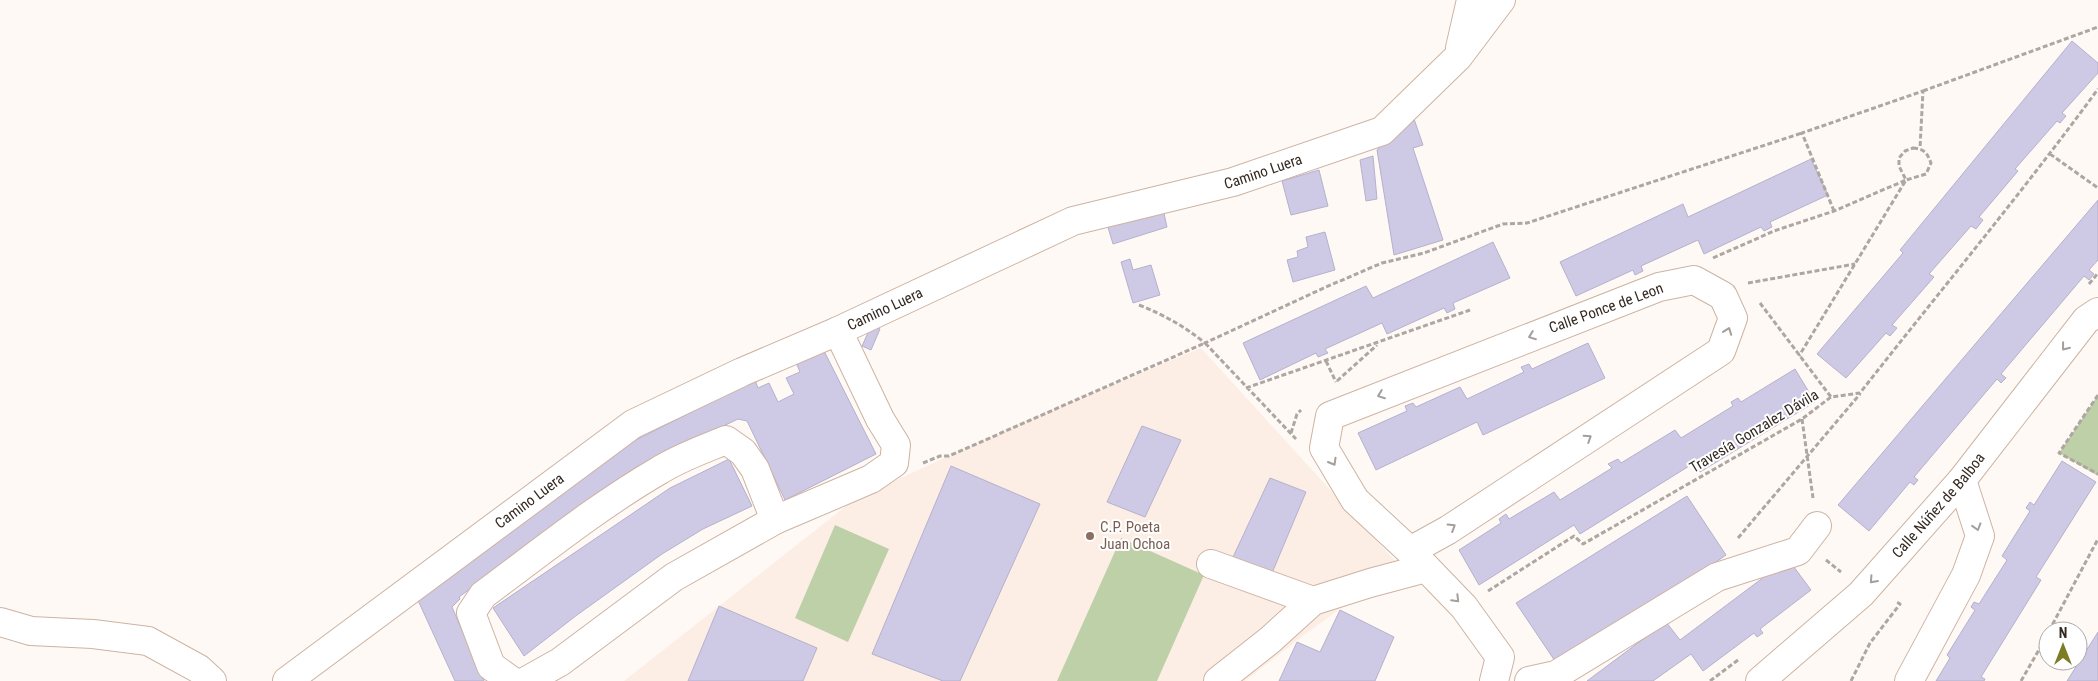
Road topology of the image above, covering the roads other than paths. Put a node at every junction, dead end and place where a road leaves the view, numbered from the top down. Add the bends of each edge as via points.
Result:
1 (1470, 0) edge
2 (1501, 0) edge
3 (1458, 57) junction
4 (2098, 312) edge
5 (838, 331) junction
6 (1962, 480) junction
7 (774, 520) junction
8 (1817, 526) road end
9 (1418, 560) junction
10 (1211, 564) dead end
11 (1313, 601) junction
12 (0, 622) edge
13 (212, 681) edge
14 (287, 681) edge
15 (510, 681) edge
16 (526, 681) edge
17 (1218, 681) edge
18 (1494, 681) edge
19 (1529, 681) edge
20 (1760, 681) edge
21 (1908, 681) edge

1 - 3 street
2 - 3 street, Camino Luera
3 - 5 street, Camino Luera via 1382,131 1233,182 1072,221
4 -> 6 street, Calle Núñez de Balboa via 2086,320
5 - 7 street via 880,420 896,446 894,463 871,480
5 - 14 street, Camino Luera via 633,424
6 -> 20 street, Calle Núñez de Balboa via 1868,586
6 -> 21 street via 1980,536 1966,575
7 - 15 street via 755,470 743,452 726,440 661,469 597,510 483,594 471,612 492,666
7 - 16 street via 674,577 560,662
8 - 19 street via 1798,552 1717,576 1556,674
9 -> 9 street, Calle Ponce de Leon via 1448,530 1721,352 1733,318 1723,296 1694,280 1659,287 1330,416 1324,448 1355,500
9 - 11 street via 1370,583
9 -> 18 street, Calle Ponce de Leon via 1464,606 1500,657
10 - 11 street
11 - 17 street
12 - 13 street via 31,631 148,641 199,669

